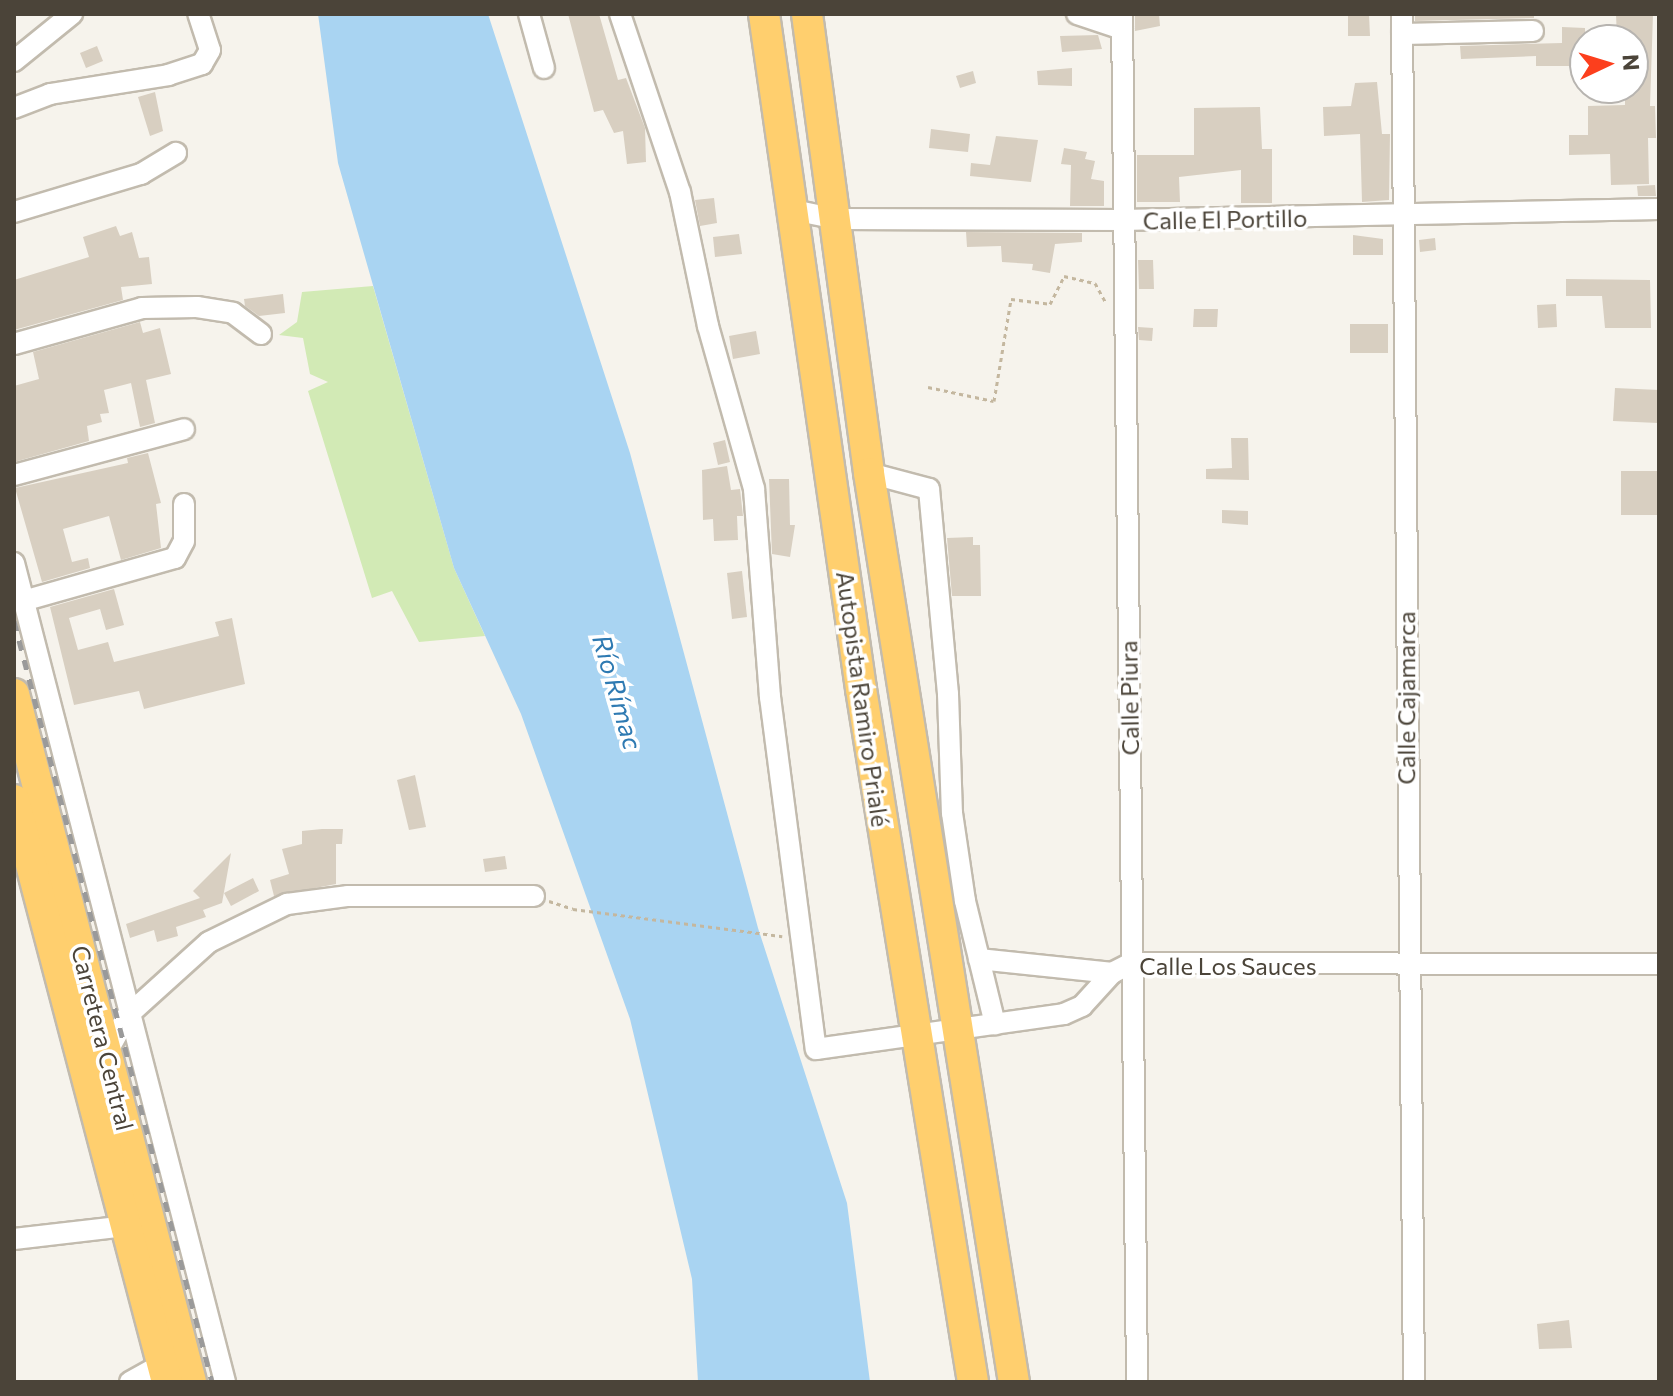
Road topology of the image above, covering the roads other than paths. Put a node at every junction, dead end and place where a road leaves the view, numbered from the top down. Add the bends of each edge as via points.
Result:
1 (72, 14) edge
2 (198, 14) edge
3 (529, 14) edge
4 (620, 14) edge
5 (764, 14) edge
6 (807, 14) edge
7 (1077, 14) edge
8 (1122, 21) edge
9 (1402, 24) edge
10 (1533, 31) dead end
11 (14, 61) edge
12 (544, 68) dead end
13 (14, 108) edge
14 (176, 153) dead end
15 (1659, 209) edge
16 (793, 210) junction
17 (14, 212) edge
18 (1403, 216) junction
19 (837, 219) junction
20 (1121, 220) junction
21 (261, 334) dead end
22 (14, 344) edge
23 (184, 429) dead end
24 (869, 473) junction
25 (14, 475) edge
26 (184, 504) dead end
27 (14, 563) edge
28 (23, 601) junction
29 (14, 694) edge
30 (14, 800) edge
31 (534, 896) road end
32 (979, 959) junction
33 (1132, 963) junction
34 (1659, 964) edge
35 (1407, 967) junction
36 (1112, 973) junction
37 (127, 1016) junction
38 (995, 1024) junction
39 (960, 1029) junction
40 (914, 1036) junction
41 (107, 1052) junction
42 (89, 1086) junction
43 (127, 1226) junction
44 (14, 1239) edge
45 (164, 1373) edge
46 (130, 1382) edge
47 (191, 1382) edge
48 (225, 1382) edge
49 (973, 1382) edge
50 (1014, 1382) edge
51 (1137, 1382) edge
52 (1414, 1382) edge

1 - 11 street
2 - 13 street via 210,50 202,64 168,75 50,94
3 - 12 street
4 - 40 street, Calle Los Sauces via 680,192 708,326 754,489 770,697 818,1050
5 - 16 highway, Autopista Ramiro Prialé
6 - 19 highway, Autopista Ramiro Prialé
7 - 8 street
8 - 20 street, Calle Piura
9 - 10 street
9 - 18 street, Calle Cajamarca
14 - 17 street via 141,174
15 - 18 street, Calle El Portillo
16 - 19 street, Calle El Portillo
16 - 40 highway, Autopista Ramiro Prialé
18 - 20 street, Calle El Portillo
18 - 35 street, Calle Cajamarca
19 - 20 street, Calle El Portillo
19 - 24 highway, Autopista Ramiro Prialé
20 - 33 street, Calle Piura
21 - 22 street via 233,313 197,307 142,308
23 - 25 street
24 - 32 street via 929,489 948,694 952,813
24 - 39 highway, Autopista Ramiro Prialé
26 - 28 street via 184,541 175,558
27 - 28 street
28 - 37 street
29 - 41 highway, Carretera Central
30 - 42 highway, Carretera Central
31 - 37 street via 348,896 287,904 209,942
32 - 36 street
32 - 38 street
33 - 35 street, Calle Los Sauces
33 - 36 street, Calle Los Sauces
33 - 51 street, Calle Piura
34 - 35 street, Calle Los Sauces
35 - 52 street, Calle Cajamarca
36 - 38 street, Calle Los Sauces via 1082,1006 1064,1014
37 - 41 street
37 - 48 street
38 - 39 street, Calle Los Sauces
39 - 40 street, Calle Los Sauces
39 - 50 highway, Autopista Ramiro Prialé
40 - 49 highway, Autopista Ramiro Prialé
41 - 42 street
41 - 47 highway, Carretera Central
42 - 43 highway, Carretera Central
43 - 44 street
43 - 45 highway, Carretera Central
45 - 46 street

